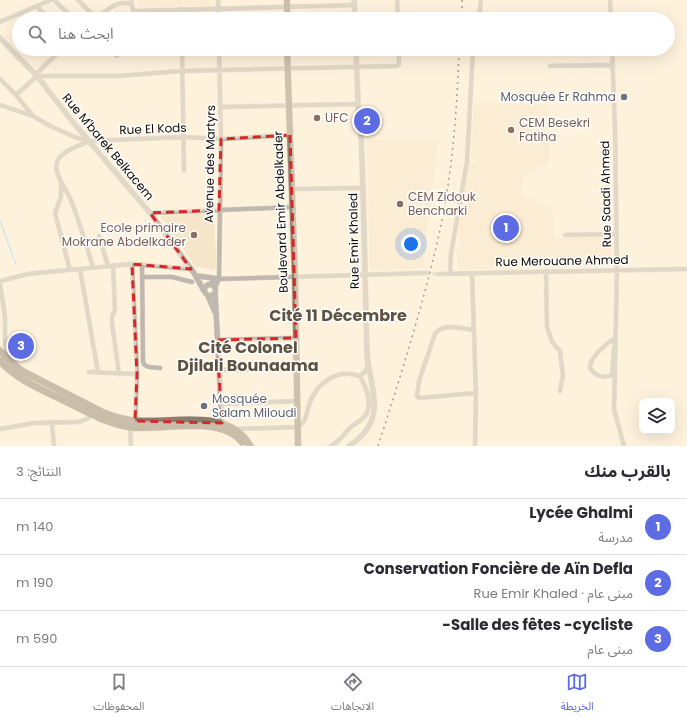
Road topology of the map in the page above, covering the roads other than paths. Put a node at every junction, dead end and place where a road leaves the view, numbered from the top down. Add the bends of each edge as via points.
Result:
1 (51, 0) edge
2 (54, 0) edge
3 (78, 0) edge
4 (218, 0) edge
5 (286, 0) edge
6 (397, 0) edge
7 (481, 0) edge
8 (610, 0) edge
9 (131, 2) edge
10 (354, 3) edge
11 (37, 7) junction
12 (287, 7) junction
13 (181, 9) junction
14 (218, 10) junction
15 (25, 12) edge
16 (42, 12) edge
17 (67, 12) edge
18 (90, 12) edge
19 (105, 12) edge
20 (181, 12) edge
21 (287, 12) edge
22 (398, 12) edge
23 (480, 12) edge
24 (611, 12) edge
25 (12, 17) edge
26 (0, 22) edge
27 (0, 38) edge
28 (12, 50) edge
29 (18, 56) edge
30 (54, 56) edge
31 (182, 56) edge
32 (219, 56) edge
33 (288, 56) edge
34 (356, 56) edge
35 (399, 56) edge
36 (473, 56) edge
37 (612, 56) edge
38 (612, 65) junction
39 (357, 66) junction
40 (550, 66) dead end
41 (288, 69) junction
42 (220, 70) junction
43 (182, 71) junction
44 (36, 75) junction
45 (0, 79) edge
46 (16, 95) junction
47 (358, 104) junction
48 (0, 105) edge
49 (290, 106) junction
50 (221, 107) junction
51 (33, 116) junction
52 (290, 135) junction
53 (183, 138) junction
54 (221, 139) junction
55 (90, 141) junction
56 (184, 170) dead end
57 (61, 182) junction
58 (363, 188) junction
59 (292, 189) junction
60 (293, 207) junction
61 (220, 210) junction
62 (150, 213) junction
63 (617, 234) junction
64 (565, 235) dead end
65 (99, 236) dead end
66 (132, 264) junction
67 (142, 264) junction
68 (113, 265) junction
69 (108, 266) junction
70 (93, 267) junction
71 (80, 269) junction
72 (687, 269) edge
73 (70, 270) junction
74 (617, 270) junction
75 (546, 271) junction
76 (194, 272) junction
77 (426, 273) tunnel mouth
78 (450, 273) junction
79 (472, 273) junction
80 (438, 274) tunnel mouth
81 (365, 275) junction
82 (142, 277) junction
83 (295, 278) junction
84 (219, 279) junction
85 (0, 282) edge
86 (192, 282) dead end
87 (208, 285) junction
88 (215, 290) junction
89 (206, 293) junction
90 (217, 319) junction
91 (474, 330) junction
92 (296, 338) junction
93 (615, 338) junction
94 (217, 340) junction
95 (0, 351) edge
96 (0, 361) edge
97 (13, 364) junction
98 (368, 364) junction
99 (160, 368) dead end
100 (296, 368) junction
101 (219, 370) junction
102 (89, 372) dead end
103 (98, 372) junction
104 (119, 374) junction
105 (137, 374) junction
106 (360, 376) junction
107 (560, 391) dead end
108 (476, 393) junction
109 (297, 402) junction
110 (220, 404) junction
111 (92, 414) junction
112 (52, 423) junction
113 (222, 423) junction
114 (133, 424) junction
115 (297, 427) junction
116 (0, 429) edge
117 (236, 429) junction
118 (476, 440) junction
119 (54, 446) edge
120 (131, 446) edge
121 (244, 446) edge
122 (250, 446) edge
123 (298, 446) edge
124 (331, 446) edge
125 (349, 446) edge
126 (475, 446) edge
127 (479, 446) edge
128 (624, 446) edge

1 - 11 street
2 - 17 street
3 - 18 street
4 - 14 street
5 - 12 main road
6 - 22 street
7 - 23 street
8 - 24 street
9 - 13 street via 133,11
9 - 19 street via 112,6
10 - 12 street
11 - 15 street
11 - 16 street
12 - 14 street
12 - 21 main road
13 - 14 street
13 - 20 street
25 - 26 street
27 - 28 street, Rue M'barek Belkacem
29 - 44 street, Rue M'barek Belkacem
30 - 44 street
31 - 43 street
32 - 42 street, Avenue des Martyrs
33 - 41 main road, Boulevard Emir Abdelkader
34 - 39 street, Rue Emir Khaled
35 - 39 street via 397,66
36 - 78 street via 467,162
37 - 38 street, Rue Saadi Ahmed
38 - 40 street
38 - 63 street, Rue Saadi Ahmed
39 - 41 street
39 - 47 street, Rue Emir Khaled
41 - 42 street
41 - 49 main road, Boulevard Emir Abdelkader
42 - 43 street
42 - 50 street, Avenue des Martyrs
43 - 44 street via 118,76
43 - 53 street
44 - 46 street
44 - 55 street, Rue M'barek Belkacem
45 - 46 street
46 - 51 street
47 - 49 street
47 - 58 street, Rue Emir Khaled
48 - 51 street
49 - 50 street
49 - 52 main road, Boulevard Emir Abdelkader
50 - 54 street, Avenue des Martyrs
51 - 55 street via 50,126
52 - 54 street, Rue El Kods
52 - 59 main road, Boulevard Emir Abdelkader
53 - 54 street, Rue El Kods
53 - 55 street, Rue El Kods
53 - 56 street
54 - 61 street, Avenue des Martyrs
55 - 57 street via 71,149 58,160 57,168
55 - 62 street, Rue M'barek Belkacem
57 - 70 street via 73,206
57 - 73 street via 61,197 55,213
58 - 59 street
58 - 81 street, Rue Emir Khaled
59 - 60 main road, Boulevard Emir Abdelkader
60 - 61 street
60 - 83 main road, Boulevard Emir Abdelkader
61 - 62 street
61 - 84 street, Avenue des Martyrs
62 - 76 street, Rue M'barek Belkacem
63 - 64 street
63 - 74 street, Rue Saadi Ahmed
65 - 69 street
66 - 67 street
66 - 68 street
66 - 105 street
67 - 76 street
67 - 82 street
68 - 69 street
68 - 104 street via 115,309 112,323
69 - 70 street
70 - 71 street
71 - 73 street
71 - 103 street
72 - 74 street, Rue Merouane Ahmed
73 - 85 street via 28,274
74 - 75 street, Rue Merouane Ahmed
74 - 93 street, Rue Saadi Ahmed
75 - 79 street, Rue Merouane Ahmed
75 - 107 street via 547,327 552,342 560,351 563,375
76 - 84 street
76 - 87 street, Rue M'barek Belkacem
76 - 89 street, Rue M'barek Belkacem
77 - 81 street
78 - 79 street, Rue Merouane Ahmed
78 - 80 street, Rue Merouane Ahmed
79 - 91 street
81 - 83 street
81 - 98 street, Rue Emir Khaled
82 - 86 street via 172,277
82 - 99 street via 143,361 146,367
83 - 84 street
83 - 92 main road, Boulevard Emir Abdelkader
84 - 87 street
84 - 88 street, Avenue des Martyrs
85 - 97 street via 5,344
87 - 88 street via 212,285
87 - 89 street via 205,288
88 - 89 street via 212,295
88 - 90 street
89 - 90 street, Rue M'barek Belkacem
90 - 94 street
91 - 108 street
91 - 108 street via 444,327 438,330 419,381 417,396 420,398
92 - 94 street
92 - 100 main road, Boulevard Emir Abdelkader
93 - 93 street, Rue Saadi Ahmed via 590,361 590,368 605,377 612,375
93 - 128 street via 614,409
94 - 101 street
95 - 97 highway
96 - 111 highway via 17,376
97 - 114 highway via 34,378 104,413
98 - 106 street
98 - 125 street, Rue Emir Khaled via 374,400 373,416 368,429
100 - 101 street
100 - 109 main road, Boulevard Emir Abdelkader
101 - 110 street
102 - 103 street
103 - 104 street
104 - 105 street
105 - 114 street
106 - 115 street via 352,373 336,375 323,384 312,398 304,421
106 - 124 street via 367,392 368,411
108 - 118 street
109 - 110 street
109 - 115 main road, Boulevard Emir Abdelkader
110 - 113 street
111 - 112 street via 78,422
111 - 114 highway via 105,420
112 - 116 street
112 - 119 street
113 - 114 highway via 207,420
113 - 117 highway
114 - 120 street
114 - 121 highway via 222,429 237,437
115 - 117 street
115 - 123 main road, Boulevard Emir Abdelkader
117 - 122 highway
118 - 126 street
118 - 127 street

